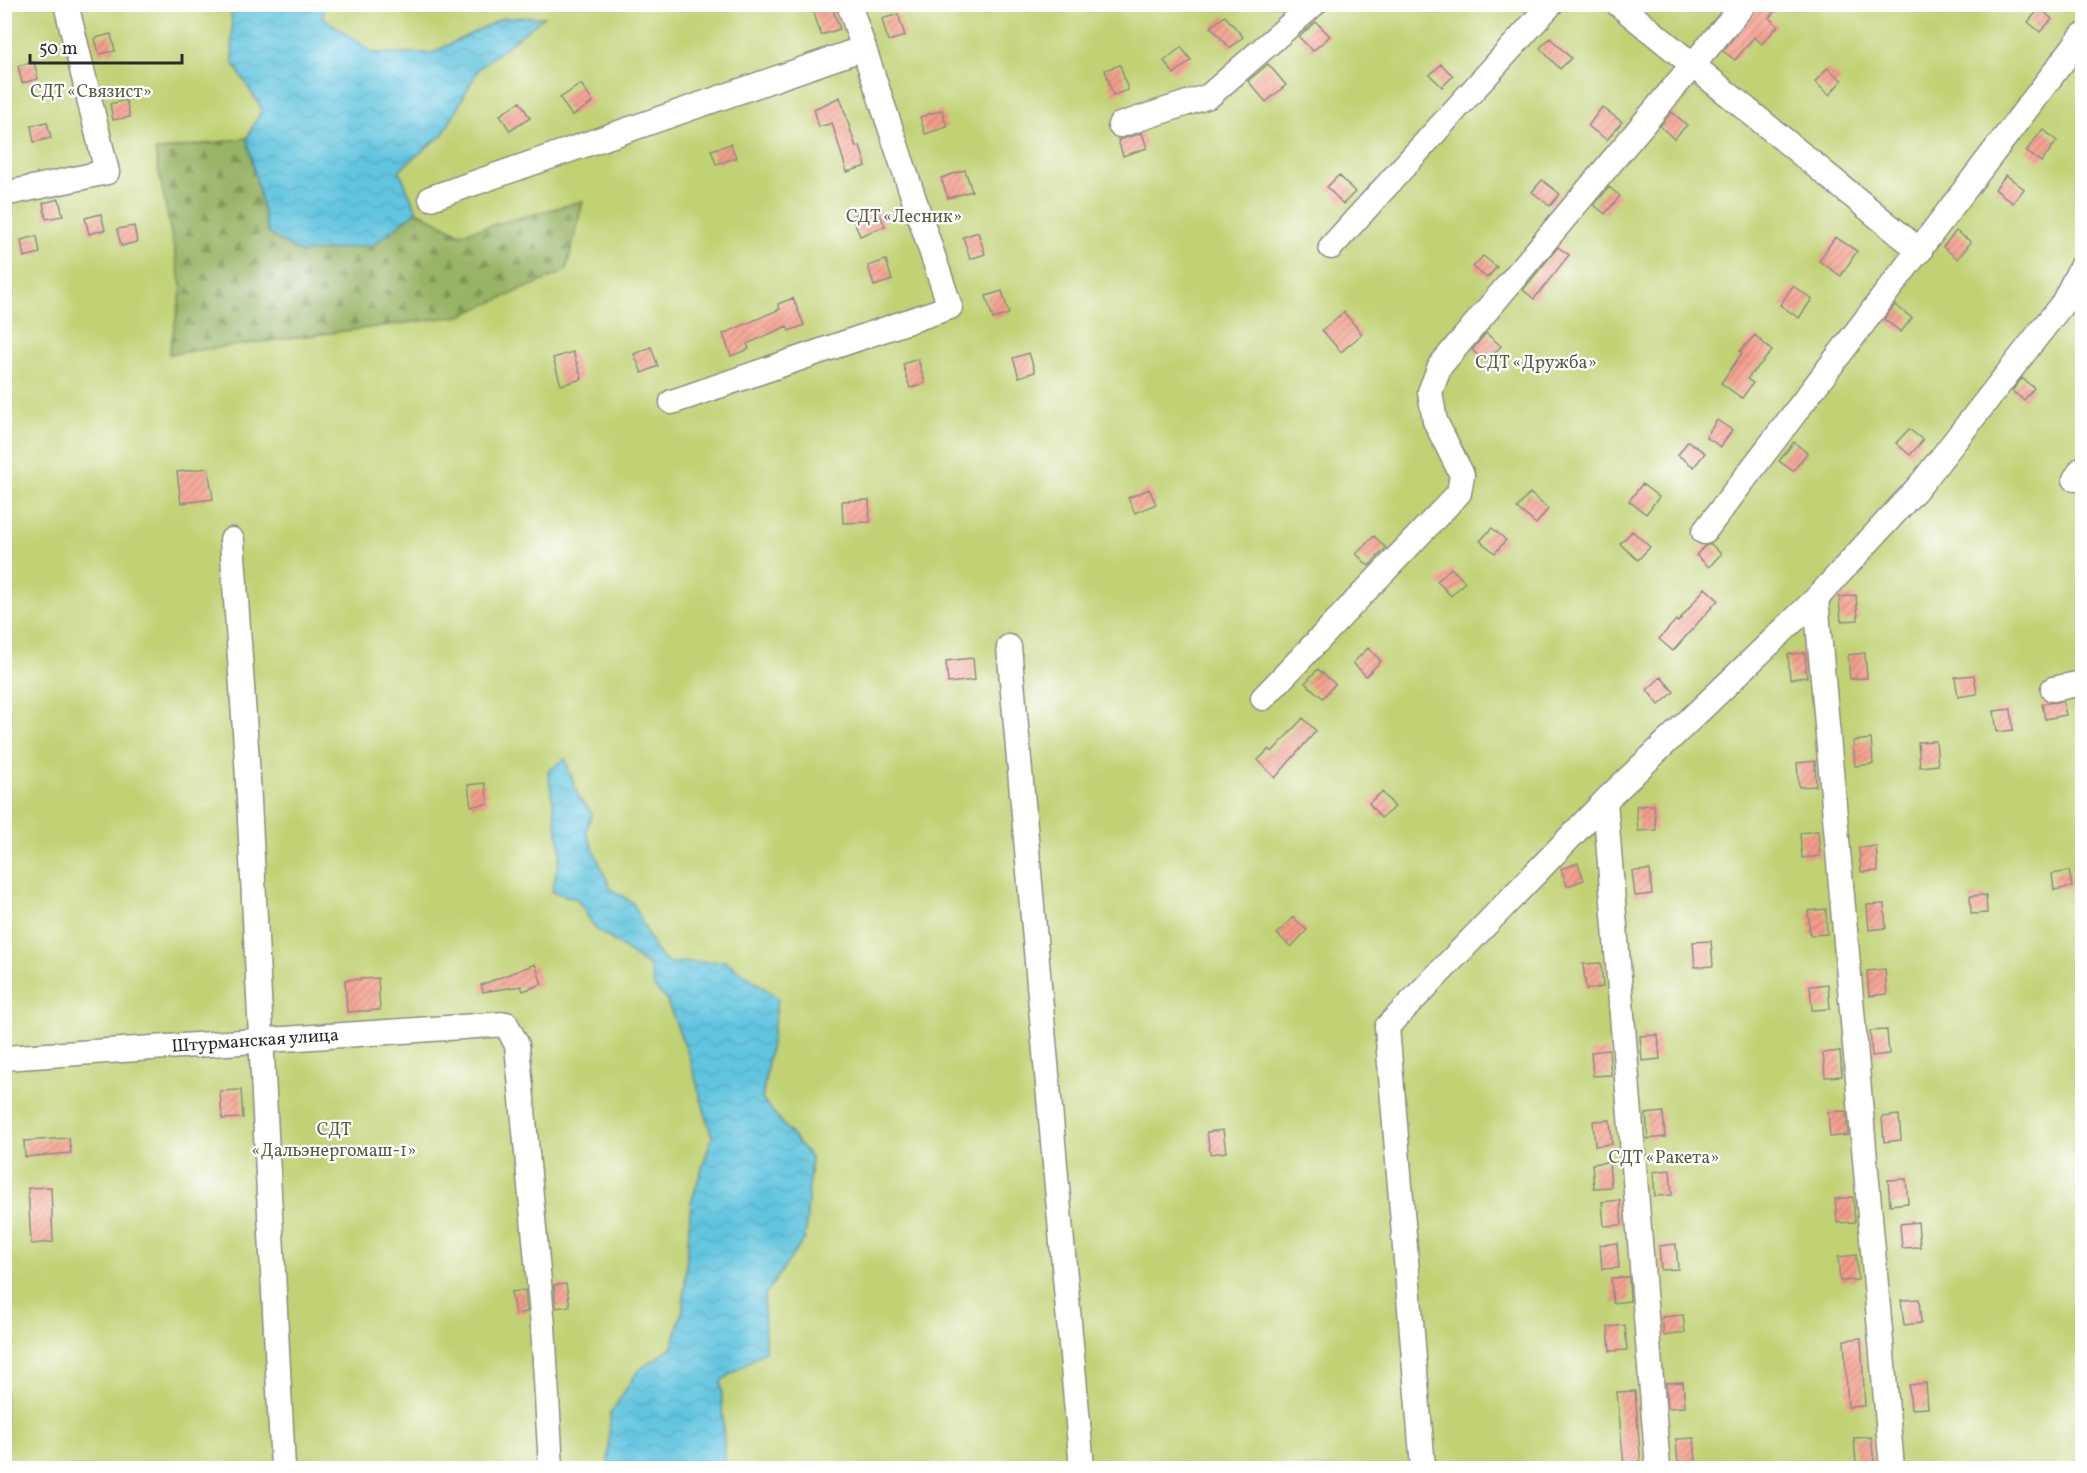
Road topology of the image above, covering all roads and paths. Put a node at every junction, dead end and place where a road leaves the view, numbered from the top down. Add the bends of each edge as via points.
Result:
1 (66, 4) edge
2 (849, 4) edge
3 (1314, 4) edge
4 (1551, 4) edge
5 (1618, 4) edge
6 (1744, 4) edge
7 (2082, 36) edge
8 (864, 48) junction
9 (1694, 66) junction
10 (1120, 125) dead end
11 (4, 194) edge
12 (431, 198) dead end
13 (1330, 247) dead end
14 (1920, 251) junction
15 (2082, 265) edge
16 (672, 402) dead end
17 (1704, 532) dead end
18 (232, 540) dead end
19 (1816, 599) junction
20 (1009, 647) dead end
21 (2082, 682) edge
22 (2052, 689) dead end
23 (1263, 698) dead end
24 (1605, 801) junction
25 (261, 1039) junction
26 (4, 1058) edge
27 (283, 1468) edge
28 (551, 1468) edge
29 (1082, 1468) edge
30 (1423, 1468) edge
31 (1658, 1468) edge
32 (1892, 1468) edge

1 - 11 lane via 107,172
2 - 8 lane
3 - 10 lane via 1209,96
4 - 13 lane
5 - 9 lane
6 - 9 lane
7 - 14 lane
8 - 12 lane
8 - 16 lane via 950,307
9 - 14 lane
9 - 23 lane via 1440,366 1430,392 1435,420 1462,475 1459,493
14 - 17 lane
15 - 19 lane via 2062,303 1921,484
18 - 25 lane
19 - 24 lane
19 - 32 lane
20 - 29 lane
21 - 22 lane
24 - 30 lane via 1387,1027
24 - 31 lane
25 - 26 lane, Штурманская улица
25 - 27 lane
25 - 28 lane, Штурманская улица via 506,1024 517,1046 543,1326

